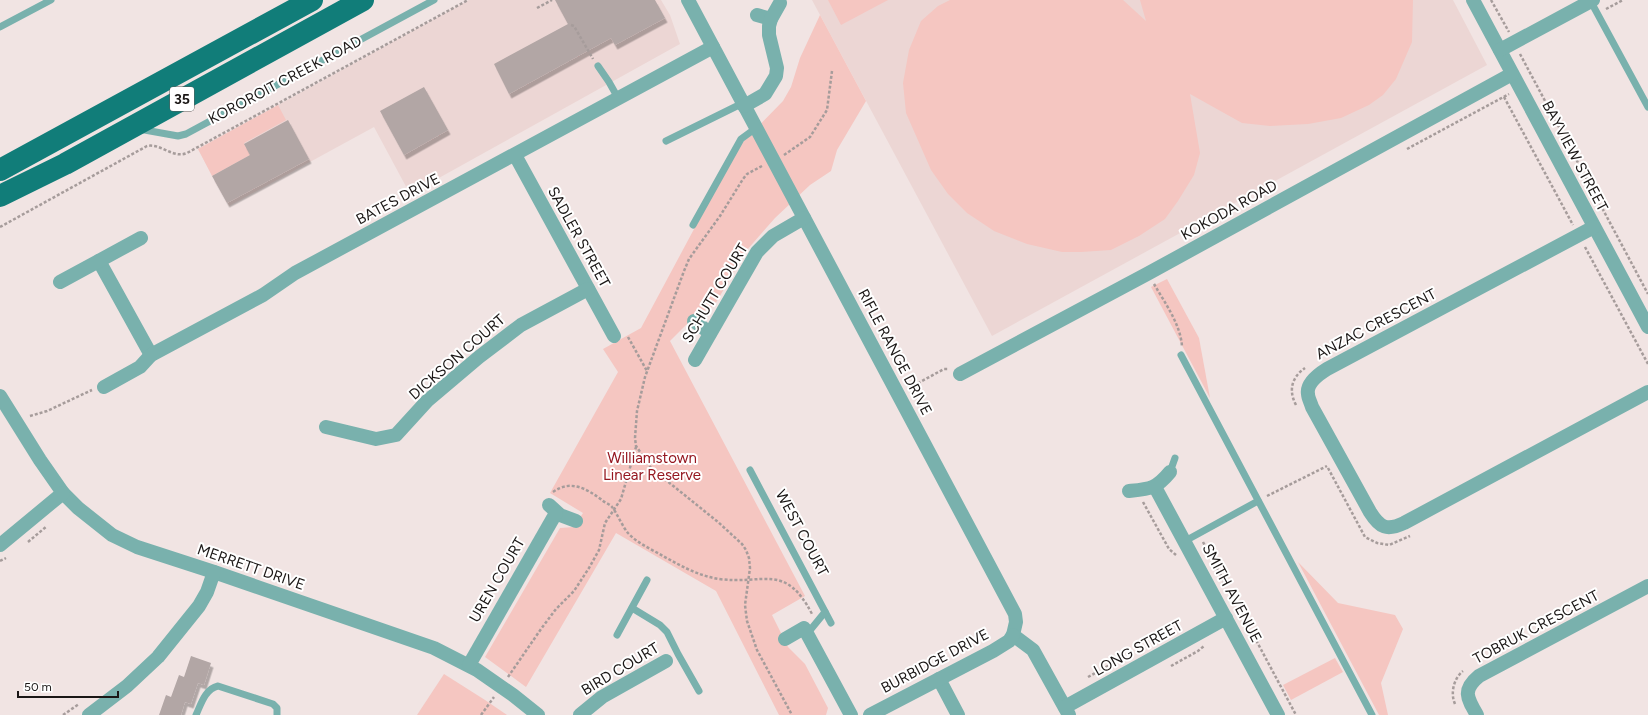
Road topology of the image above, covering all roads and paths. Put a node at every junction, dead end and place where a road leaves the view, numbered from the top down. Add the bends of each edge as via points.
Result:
1 (51, 0) edge
2 (312, 0) edge
3 (363, 0) edge
4 (434, 0) edge
5 (552, 0) edge
6 (688, 0) edge
7 (1473, 0) edge
8 (1491, 0) edge
9 (1591, 0) edge
10 (780, 3) dead end
11 (537, 8) dead end
12 (757, 15) dead end
13 (771, 19) junction
14 (571, 25) dead end
15 (0, 27) edge
16 (1514, 42) junction
17 (713, 47) junction
18 (1500, 50) junction
19 (587, 51) dead end
20 (598, 66) dead end
21 (832, 71) dead end
22 (1512, 74) junction
23 (618, 98) junction
24 (743, 104) junction
25 (1648, 107) edge
26 (130, 128) junction
27 (756, 128) junction
28 (666, 141) dead end
29 (515, 155) junction
30 (774, 160) junction
31 (0, 170) edge
32 (0, 196) edge
33 (804, 218) junction
34 (1572, 223) dead end
35 (693, 225) dead end
36 (1566, 227) dead end
37 (1594, 227) junction
38 (140, 238) dead end
39 (1585, 248) dead end
40 (1578, 251) dead end
41 (99, 260) junction
42 (60, 282) dead end
43 (1154, 284) dead end
44 (588, 289) junction
45 (1648, 294) edge
46 (694, 321) dead end
47 (1648, 327) edge
48 (710, 333) junction
49 (620, 335) joint
50 (151, 355) junction
51 (1181, 355) joint
52 (695, 360) dead end
53 (1306, 367) dead end
54 (944, 369) dead end
55 (647, 371) junction
56 (960, 374) dead end
57 (104, 387) joint
58 (1648, 392) edge
59 (898, 394) junction
60 (0, 396) edge
61 (1299, 411) dead end
62 (30, 416) dead end
63 (326, 427) dead end
64 (636, 446) junction
65 (1175, 458) dead end
66 (1324, 459) dead end
67 (1327, 466) junction
68 (750, 470) dead end
69 (1170, 472) joint
70 (1155, 487) junction
71 (1127, 490) joint
72 (63, 493) junction
73 (1258, 501) junction
74 (553, 509) junction
75 (614, 510) junction
76 (576, 521) dead end
77 (1414, 534) dead end
78 (1191, 538) junction
79 (0, 545) edge
80 (1177, 556) dead end
81 (214, 572) junction
82 (749, 579) junction
83 (648, 580) dead end
84 (1648, 586) edge
85 (1225, 591) dead end
86 (632, 608) junction
87 (825, 612) junction
88 (1226, 618) junction
89 (816, 623) junction
90 (831, 623) dead end
91 (807, 634) junction
92 (617, 635) dead end
93 (1013, 635) junction
94 (1250, 637) dead end
95 (785, 638) dead end
96 (672, 657) junction
97 (1121, 659) dead end
98 (469, 665) junction
99 (939, 680) junction
100 (1083, 681) dead end
101 (501, 686) junction
102 (699, 691) dead end
103 (80, 704) dead end
104 (1067, 711) edge
105 (63, 715) edge
106 (89, 715) edge
107 (196, 715) edge
108 (277, 715) edge
109 (481, 715) edge
110 (538, 715) edge
111 (580, 715) edge
112 (792, 715) edge
113 (850, 715) edge
114 (870, 715) edge
115 (958, 715) edge
116 (1278, 715) edge
117 (1296, 715) edge
118 (1372, 715) edge
119 (1477, 715) edge

1 - 15 lane
2 - 31 main road, 35
3 - 26 main road, 35
4 - 26 lane, KOROROIT CREEK ROAD via 186,134 178,136
5 - 11 path
6 - 17 street, RIFLE RANGE DRIVE
7 - 18 street, BAYVIEW STREET
8 - 16 path
9 - 16 street
9 - 25 lane
10 - 13 street
12 - 13 street
13 - 24 street via 769,32 777,64 776,76 765,94
14 - 19 path via 574,26
16 - 18 street
16 - 45 path
17 - 23 street, BATES DRIVE
17 - 24 street, RIFLE RANGE DRIVE
18 - 22 street, BAYVIEW STREET
20 - 23 lane
21 - 30 path via 827,110 810,137
22 - 37 street, BAYVIEW STREET
22 - 56 street, KOKODA ROAD
23 - 29 street, BATES DRIVE
24 - 27 street, RIFLE RANGE DRIVE
24 - 28 lane
26 - 32 main road, 35
27 - 30 street, RIFLE RANGE DRIVE
27 - 35 lane via 741,139
29 - 44 street, SADLER STREET
29 - 50 street, BATES DRIVE via 295,273 263,295
30 - 33 street, RIFLE RANGE DRIVE
30 - 55 path via 743,178 689,259
33 - 48 street, SCHUTT COURT via 777,234 758,252
33 - 59 street, RIFLE RANGE DRIVE
34 - 36 path
37 - 47 street, BAYVIEW STREET
37 - 58 street, ANZAC CRESCENT via 1327,369 1316,376 1307,393 1312,407 1375,521 1386,528 1394,528
38 - 41 street
39 - 40 path
41 - 42 street
41 - 50 street
43 - 51 path via 1178,331 1182,346
44 - 49 street, SADLER STREET
44 - 63 street, DICKSON COURT via 520,325 428,401 396,435 376,439
46 - 48 street
48 - 52 street, SCHUTT COURT
49 - 55 path
50 - 57 street, BATES DRIVE via 140,367
51 - 73 lane
53 - 61 path via 1300,371 1291,388 1292,398
54 - 59 path
55 - 64 path via 637,411
57 - 62 path
59 - 93 street, RIFLE RANGE DRIVE via 1015,614
60 - 72 street, MERRETT DRIVE via 35,454
64 - 75 path via 621,499
64 - 82 path via 651,468 742,544 749,558
65 - 69 lane
66 - 67 path
67 - 73 path
67 - 77 path via 1365,537 1389,545
68 - 87 lane, WEST COURT
69 - 70 street
70 - 71 street
70 - 78 street, SMITH AVENUE
71 - 80 path via 1132,497 1145,505 1169,549
72 - 79 street
72 - 81 street, MERRETT DRIVE via 112,535 137,547
73 - 78 lane
73 - 118 lane
74 - 75 path via 546,500 548,497 562,487 572,486 585,489
74 - 76 street
74 - 98 street, UREN COURT
75 - 82 path via 628,533 643,545 681,566 704,576 726,580
75 - 101 path via 603,528 599,550 574,591 556,609
78 - 85 path via 1204,543 1208,549 1224,580
78 - 88 street, SMITH AVENUE
81 - 98 street, MERRETT DRIVE via 434,648
81 - 106 street via 199,606 158,657 127,686
82 - 89 path via 776,580 790,585 805,602
82 - 112 path via 745,605 751,637
83 - 86 lane, BIRD COURT
84 - 119 street, TOBRUK CRESCENT via 1479,676 1467,690 1468,699
86 - 92 lane, BIRD COURT
86 - 96 lane, BIRD COURT via 666,629
87 - 89 lane
87 - 90 lane, WEST COURT
88 - 104 street, LONG STREET
88 - 116 street, SMITH AVENUE
89 - 91 lane
91 - 95 street via 804,628
91 - 113 street
93 - 99 street, BURBIDGE DRIVE via 1009,641 993,651
93 - 104 street via 1033,650
94 - 117 path via 1256,640
96 - 102 lane, BIRD COURT
96 - 111 street, BIRD COURT via 602,696
97 - 100 path
98 - 101 street, MERRETT DRIVE
99 - 114 street, BURBIDGE DRIVE
99 - 115 street
101 - 109 path
101 - 110 street, MERRETT DRIVE
103 - 105 path
107 - 108 lane via 207,692 218,686 273,704 277,708

